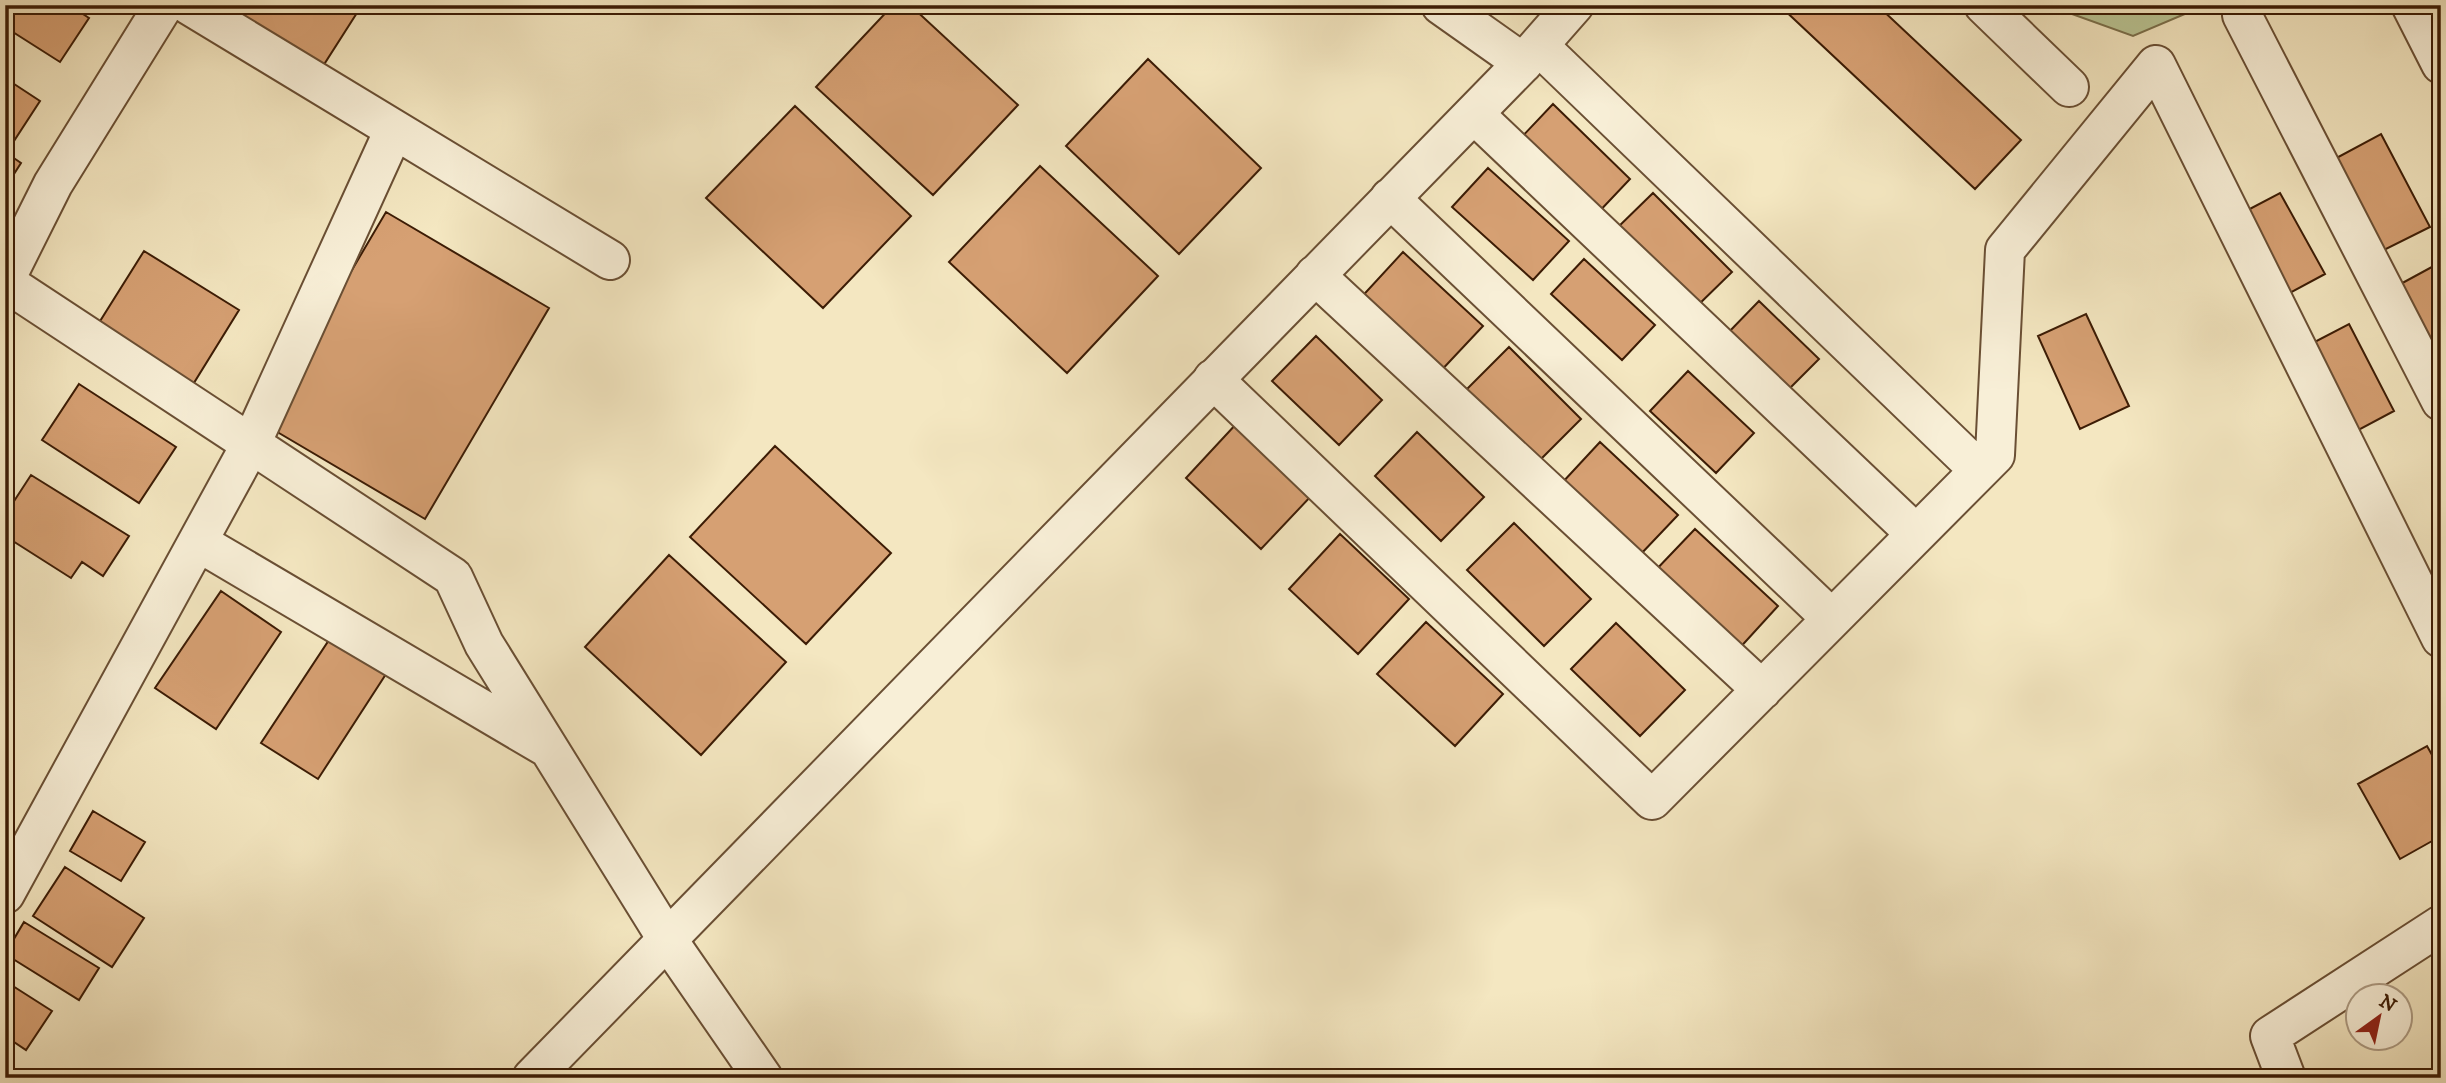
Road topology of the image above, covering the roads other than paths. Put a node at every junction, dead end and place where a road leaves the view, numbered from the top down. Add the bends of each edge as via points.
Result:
1 (164, 5) edge
2 (189, 5) edge
3 (1441, 5) edge
4 (1574, 5) edge
5 (1984, 5) edge
6 (2411, 5) edge
7 (2242, 15) dead end
8 (1531, 55) junction
9 (2441, 64) edge
10 (2069, 87) dead end
11 (1474, 114) junction
12 (394, 130) junction
13 (1390, 198) junction
14 (610, 260) dead end
15 (1315, 275) junction
16 (5, 281) edge
17 (1213, 379) junction
18 (2441, 401) edge
19 (251, 444) junction
20 (1979, 470) junction
21 (1916, 534) junction
22 (198, 542) junction
23 (1832, 618) junction
24 (2441, 638) edge
25 (1762, 690) junction
26 (550, 750) junction
27 (5, 894) edge
28 (2441, 925) edge
29 (667, 939) junction
30 (532, 1078) edge
31 (763, 1078) edge
32 (2286, 1078) edge

1 - 16 street via 54,184
2 - 12 street
3 - 8 street
4 - 8 street
5 - 10 street
6 - 9 street
7 - 18 street
8 - 11 street
8 - 20 street
11 - 13 street
11 - 21 street
12 - 14 street
12 - 19 street
13 - 15 street
13 - 23 street
15 - 17 street
15 - 25 street
16 - 19 street
17 - 25 street via 1652,800
17 - 29 street
19 - 22 street
19 - 26 street via 453,577 484,644
20 - 21 street
20 - 24 street via 1995,455 2005,250 2156,65
21 - 23 street
22 - 26 street
22 - 27 street
23 - 25 street
26 - 29 street
28 - 32 street via 2270,1036
29 - 30 street
29 - 31 street

